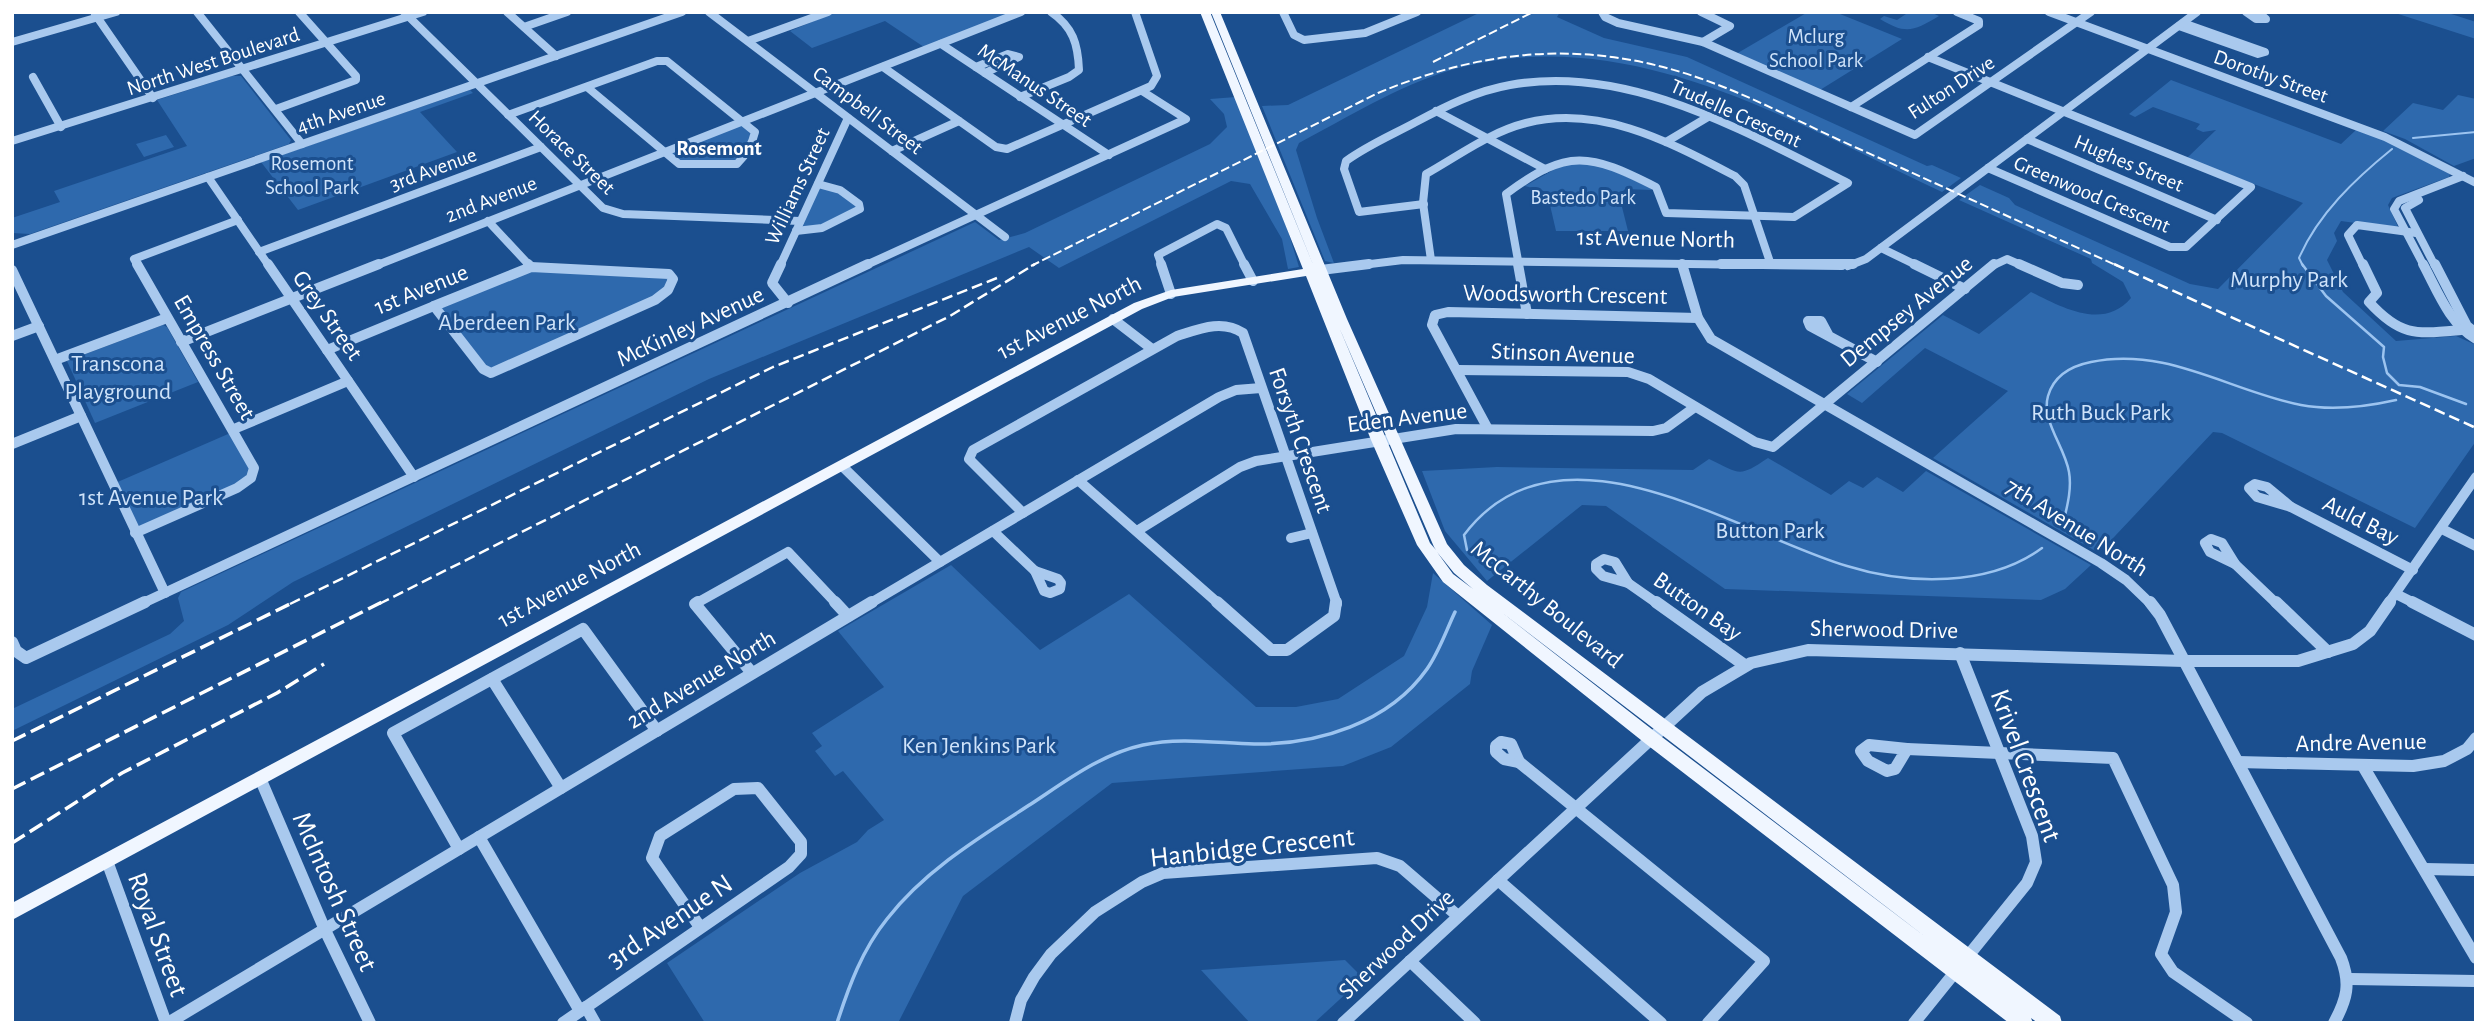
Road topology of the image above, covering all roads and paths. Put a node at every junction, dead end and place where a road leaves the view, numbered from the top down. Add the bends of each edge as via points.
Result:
1 (116, 12) edge
2 (197, 12) edge
3 (299, 12) edge
4 (423, 12) edge
5 (507, 12) edge
6 (567, 12) edge
7 (682, 12) edge
8 (709, 12) edge
9 (828, 12) edge
10 (1021, 12) edge
11 (1051, 12) edge
12 (1135, 12) edge
13 (1205, 12) edge
14 (1214, 12) edge
15 (1283, 12) edge
16 (1417, 12) edge
17 (1602, 12) edge
18 (1701, 12) edge
19 (1957, 12) edge
20 (2049, 12) edge
21 (2091, 12) edge
22 (2197, 12) edge
23 (2246, 12) edge
24 (2258, 12) edge
25 (408, 14) edge
26 (813, 14) edge
27 (96, 15) edge
28 (2077, 23) junction
29 (2181, 24) junction
30 (524, 27) junction
31 (325, 41) junction
32 (748, 41) junction
33 (12, 42) edge
34 (1703, 42) junction
35 (942, 44) junction
36 (2146, 48) junction
37 (556, 56) junction
38 (1928, 57) junction
39 (883, 67) junction
40 (976, 67) junction
41 (241, 68) junction
42 (985, 73) junction
43 (33, 77) dead end
44 (1992, 82) junction
45 (476, 84) junction
46 (587, 86) junction
47 (1142, 91) junction
48 (816, 93) junction
49 (152, 96) junction
50 (1020, 97) junction
51 (1851, 107) junction
52 (276, 109) junction
53 (1436, 111) junction
54 (2063, 111) junction
55 (508, 115) junction
56 (1708, 117) junction
57 (848, 118) junction
58 (743, 121) junction
59 (958, 121) junction
60 (60, 125) junction
61 (1065, 126) junction
62 (12, 139) edge
63 (1488, 139) junction
64 (2027, 139) junction
65 (1666, 142) junction
66 (302, 144) junction
67 (541, 147) junction
68 (892, 150) junction
69 (663, 152) junction
70 (1109, 155) junction
71 (1988, 168) junction
72 (1545, 169) junction
73 (208, 177) junction
74 (2470, 180) edge
75 (818, 184) junction
76 (579, 185) junction
77 (1424, 204) junction
78 (975, 214) junction
79 (1754, 216) junction
80 (238, 220) junction
81 (2217, 220) junction
82 (488, 221) junction
83 (800, 221) junction
84 (796, 231) junction
85 (2411, 232) junction
86 (1005, 237) dead end
87 (12, 245) edge
88 (1881, 248) junction
89 (259, 252) junction
90 (1432, 260) junction
91 (1517, 260) junction
92 (1682, 264) junction
93 (1771, 265) junction
94 (531, 267) junction
95 (12, 270) edge
96 (1316, 271) junction
97 (1253, 281) junction
98 (2078, 285) dead end
99 (1965, 289) junction
100 (1171, 293) junction
101 (291, 298) junction
102 (788, 303) junction
103 (434, 306) junction
104 (1527, 314) junction
105 (167, 318) junction
106 (1698, 318) junction
107 (1113, 319) junction
108 (39, 326) junction
109 (2460, 330) junction
110 (2476, 333) edge
111 (12, 336) edge
112 (1829, 336) dead end
113 (2476, 339) edge
114 (181, 342) junction
115 (1152, 349) junction
116 (327, 350) junction
117 (55, 360) junction
118 (1877, 362) junction
119 (1458, 370) junction
120 (348, 381) junction
121 (1261, 388) junction
122 (1824, 405) junction
123 (1695, 407) junction
124 (81, 416) junction
125 (234, 429) junction
126 (1488, 429) junction
127 (1386, 439) junction
128 (12, 444) edge
129 (1773, 447) joint
130 (1284, 456) junction
131 (842, 466) junction
132 (414, 477) junction
133 (1078, 480) junction
134 (2474, 481) edge
135 (2291, 507) dead end
136 (1023, 513) junction
137 (2442, 529) junction
138 (993, 531) junction
139 (1138, 531) junction
140 (135, 533) junction
141 (1312, 533) junction
142 (1291, 538) dead end
143 (2476, 545) edge
144 (940, 562) junction
145 (2235, 564) dead end
146 (2413, 570) junction
147 (1035, 571) dead end
148 (1628, 583) dead end
149 (165, 593) junction
150 (2396, 594) junction
151 (848, 616) junction
152 (2476, 635) edge
153 (12, 642) edge
154 (2328, 652) junction
155 (1960, 653) junction
156 (2184, 661) junction
157 (1743, 664) junction
158 (752, 673) junction
159 (492, 678) junction
160 (657, 730) junction
161 (1658, 734) junction
162 (2476, 738) edge
163 (1908, 750) dead end
164 (2001, 753) junction
165 (1519, 762) dead end
166 (2238, 762) junction
167 (2363, 766) junction
168 (260, 778) junction
169 (561, 788) junction
170 (1576, 808) junction
171 (479, 837) junction
172 (460, 849) junction
173 (107, 862) junction
174 (2425, 869) junction
175 (2476, 870) edge
176 (1498, 880) junction
177 (12, 912) edge
178 (1458, 916) junction
179 (700, 927) junction
180 (325, 930) junction
181 (2476, 958) edge
182 (1410, 961) junction
183 (1959, 964) junction
184 (2350, 979) junction
185 (2476, 981) edge
186 (583, 1009) junction
187 (167, 1023) edge
188 (370, 1023) edge
189 (563, 1023) edge
190 (594, 1023) edge
191 (1015, 1023) edge
192 (1343, 1023) edge
193 (1475, 1023) edge
194 (1661, 1023) edge
195 (1708, 1023) edge
196 (1914, 1023) edge
197 (2024, 1023) edge
198 (2053, 1023) edge
199 (2247, 1023) edge
200 (2334, 1023) edge

1 - 27 street
2 - 41 street
3 - 31 street
4 - 25 street, North West Boulevard
5 - 30 street
6 - 30 street
7 - 37 street, 4th Avenue
8 - 32 street, Campbell Street
9 - 26 street
10 - 35 street, 2nd Avenue
11 - 50 street via 1072,28 1079,47 1079,70
12 - 47 street via 1157,76
13 - 96 main road, McCarthy Boulevard
14 - 96 main road, McCarthy Boulevard via 1246,83
15 - 16 street via 1294,35 1304,40 1365,33
17 - 34 street, Fulton Drive via 1618,23
18 - 34 street via 1730,26
19 - 38 street via 1979,24
20 - 28 street, Dorothy Street
21 - 28 street, Fulton Drive
22 - 29 street, 1st Avenue North
23 - 24 street via 2266,19
25 - 31 street, North West Boulevard
25 - 45 street, Horace Street
26 - 32 street
27 - 33 street
27 - 49 street
28 - 36 street, Dorothy Street
28 - 44 street, Fulton Drive
29 - 29 street via 2258,54 2265,52
29 - 36 street, 1st Avenue North
30 - 37 street
31 - 41 street, North West Boulevard
31 - 52 street via 356,80
32 - 48 street, Campbell Street
34 - 51 street, Fulton Drive
35 - 39 street, 2nd Avenue
35 - 40 street, McManus Street
36 - 54 street, 1st Avenue North
36 - 74 street, Dorothy Street via 2385,137
37 - 45 street, 4th Avenue
38 - 44 street
38 - 51 street
39 - 48 street, 2nd Avenue
39 - 59 street
40 - 42 street, McManus Street
40 - 42 street via 1008,54 1019,57
41 - 49 street, North West Boulevard
41 - 52 street
42 - 50 street, McManus Street
43 - 60 street
44 - 51 street, Fulton Drive via 1915,135
44 - 54 street
45 - 55 street, Horace Street
45 - 66 street, 4th Avenue
46 - 55 street
46 - 58 street via 667,61
46 - 69 street
47 - 61 street
47 - 70 street, McKinley Avenue via 1186,119
48 - 57 street, Campbell Street
48 - 58 street, 2nd Avenue
49 - 60 street, North West Boulevard
50 - 61 street, McManus Street
52 - 66 street
53 - 56 street, Trudelle Crescent via 1485,92 1531,83 1572,82 1649,94
53 - 63 street
53 - 77 street, Trudelle Crescent via 1355,154 1344,169 1359,212
54 - 64 street, 1st Avenue North
54 - 81 street, Greenwood Crescent via 2251,187
55 - 67 street, Horace Street
56 - 65 street
56 - 79 street, Trudelle Crescent via 1848,183 1801,215
57 - 68 street, Campbell Street
57 - 75 street, Williams Street
58 - 69 street, 2nd Avenue
58 - 69 street via 755,131 737,164 679,164
59 - 61 street via 996,147 1007,149
59 - 68 street
60 - 62 street, North West Boulevard
61 - 70 street, McManus Street
63 - 65 street via 1527,123 1570,119 1616,124
63 - 72 street
63 - 77 street via 1426,174
64 - 71 street, 1st Avenue North
64 - 81 street, Hughes Street
65 - 79 street via 1735,176 1744,185
66 - 73 street, 4th Avenue
67 - 76 street, Horace Street
67 - 89 street, 3rd Avenue
68 - 78 street, Campbell Street
69 - 76 street, 2nd Avenue
70 - 78 street, McKinley Avenue
71 - 81 street, Greenwood Crescent via 2170,247 2186,247
71 - 88 street, 1st Avenue North
72 - 79 street via 1575,158 1603,161 1656,187 1666,213
72 - 91 street via 1506,194
73 - 80 street, Grey Street
73 - 87 street, 4th Avenue
74 - 85 street via 2395,204
75 - 83 street, Williams Street
75 - 84 street via 843,190 860,209 822,228
76 - 82 street, 2nd Avenue
76 - 83 street, Horace Street via 603,208 623,214
77 - 90 street
78 - 86 street, Campbell Street
78 - 102 street, McKinley Avenue
79 - 93 street
80 - 89 street, Grey Street
80 - 105 street, Empress Street via 134,259
82 - 94 street
82 - 101 street, 2nd Avenue
83 - 84 street, Williams Street
84 - 102 street, Williams Street via 772,283
85 - 109 street
85 - 109 street via 2357,225 2348,234 2377,293 2369,302 2408,334
85 - 110 street
88 - 93 street, 1st Avenue North via 1848,265
88 - 99 street
89 - 101 street, Grey Street
90 - 91 street, 1st Avenue North
90 - 96 street, 1st Avenue North
91 - 92 street, 1st Avenue North
91 - 104 street
92 - 93 street, 1st Avenue North
92 - 106 street, 7th Avenue North
94 - 103 street, 1st Avenue
94 - 103 street via 669,274 673,285 651,302 491,373 483,369
95 - 108 street
96 - 97 main road, 1st Avenue North
96 - 127 main road, McCarthy Boulevard
97 - 100 main road, 1st Avenue North
97 - 100 street via 1226,228 1209,226 1158,255
98 - 99 street, Dempsey Avenue via 2062,283 2007,259 1998,261
99 - 118 street, Dempsey Avenue
100 - 107 main road, 1st Avenue North
101 - 114 street, 2nd Avenue
101 - 116 street, Grey Street
102 - 132 street, McKinley Avenue
103 - 116 street, 1st Avenue
104 - 106 street, Woodsworth Crescent
104 - 119 street, Woodsworth Crescent via 1435,315 1432,325
105 - 114 street, Empress Street
105 - 117 street
106 - 122 street, 7th Avenue North via 1721,346
107 - 115 street
107 - 131 main road, 1st Avenue North
108 - 111 street
108 - 117 street
109 - 113 street
112 - 118 street
114 - 125 street, Empress Street
115 - 121 street, Forsyth Crescent via 1201,328 1237,327
115 - 136 street, Forsyth Crescent via 973,450 969,459
116 - 120 street, Grey Street
117 - 124 street
118 - 122 street, Dempsey Avenue
119 - 123 street, Stinson Avenue via 1628,372 1649,379
119 - 126 street, Woodsworth Crescent
120 - 125 street
120 - 132 street, Grey Street
121 - 130 street, Forsyth Crescent
121 - 133 street, 2nd Avenue North via 1220,397
122 - 129 street, Dempsey Avenue
122 - 156 street, 7th Avenue North via 2124,576 2160,615
123 - 126 street, Eden Avenue via 1666,428 1653,431
123 - 129 street, Stinson Avenue via 1755,442
124 - 128 street
124 - 140 street
125 - 140 street, Empress Street via 254,468 251,478
126 - 127 street, Eden Avenue
127 - 130 street, Eden Avenue
127 - 161 main road, McCarthy Boulevard via 1441,547 1460,569
130 - 139 street, Eden Avenue via 1240,467
130 - 141 street, Forsyth Crescent
131 - 144 street
131 - 168 main road, 1st Avenue North
132 - 149 street, McKinley Avenue
133 - 136 street, 2nd Avenue North
133 - 139 street, Forsyth Crescent
134 - 137 street, Sherwood Drive
135 - 146 street, Auld Bay
136 - 138 street, 2nd Avenue North
137 - 143 street
137 - 146 street, Sherwood Drive
138 - 144 street, 2nd Avenue North
138 - 147 street
139 - 141 street, Forsyth Crescent via 1271,650 1287,650 1334,616 1336,604
140 - 149 street
141 - 142 street
144 - 151 street, 2nd Avenue North
145 - 154 street
146 - 150 street, Sherwood Drive
148 - 157 street, Button Bay
149 - 153 street via 26,658
150 - 152 street
150 - 154 street, Sherwood Drive via 2370,631 2353,644
151 - 158 street, 2nd Avenue North
151 - 158 street via 789,552 695,604
154 - 156 street, Sherwood Drive via 2298,661
155 - 156 street, Sherwood Drive
155 - 157 street, Sherwood Drive via 1808,650
155 - 164 street, Krivel Crescent
156 - 166 street, 7th Avenue North
157 - 161 street, Sherwood Drive via 1702,692
158 - 160 street, 2nd Avenue North
159 - 160 street via 583,629
159 - 169 street
159 - 172 street via 393,733
160 - 169 street, 2nd Avenue North
161 - 170 street, Sherwood Drive
161 - 183 main road, McCarthy Boulevard
162 - 167 street, Andre Avenue via 2467,749 2444,761
163 - 164 street
164 - 183 street, Krivel Crescent via 2032,836 2036,862 2027,883
164 - 199 street via 2113,758 2173,885 2176,912 2161,954 2173,972
165 - 170 street
166 - 167 street, Andre Avenue
166 - 184 street, 7th Avenue North
167 - 174 street
168 - 173 main road, 1st Avenue North
168 - 180 street, McIntosh Street
169 - 171 street, 2nd Avenue North
170 - 176 street, Sherwood Drive
170 - 195 street via 1764,961
171 - 172 street, 2nd Avenue North
171 - 186 street
172 - 180 street, 2nd Avenue North
173 - 177 main road, 1st Avenue North
173 - 187 street, Royal Street
174 - 175 street
174 - 181 street
176 - 178 street, Sherwood Drive
176 - 194 street
178 - 182 street, Sherwood Drive
178 - 191 street, Hanbidge Crescent via 1400,866 1377,858 1163,873 1139,881 1052,952 1027,987
179 - 179 street, 3rd Avenue N via 789,867 801,854 801,842 758,788 734,789 660,835 652,858
179 - 186 street, 3rd Avenue N
180 - 187 street, 2nd Avenue North
180 - 188 street, McIntosh Street
182 - 192 street, Sherwood Drive
182 - 193 street
183 - 196 street, Krivel Crescent
183 - 197 main road, McCarthy Boulevard
183 - 198 main road, McCarthy Boulevard
184 - 185 street
184 - 200 street via 2346,1002
186 - 189 street, 3rd Avenue N
186 - 190 street

